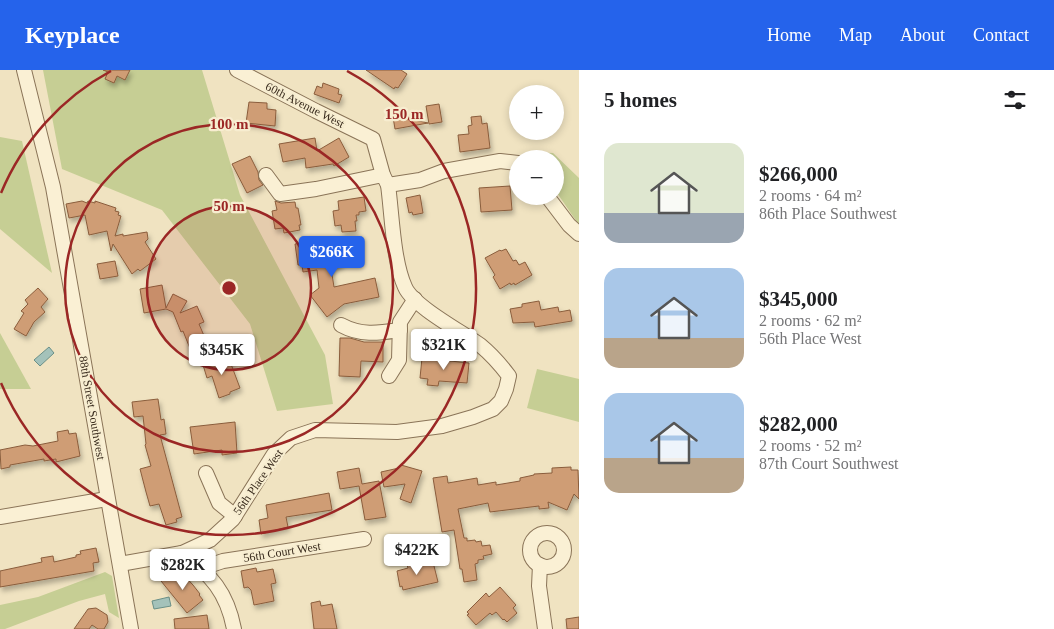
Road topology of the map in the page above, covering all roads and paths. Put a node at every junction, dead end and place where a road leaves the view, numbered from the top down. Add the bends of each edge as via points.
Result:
1 (24, 70) edge
2 (237, 70) edge
3 (509, 162) edge
4 (266, 174) dead end
5 (386, 180) junction
6 (554, 205) edge
7 (579, 234) edge
8 (415, 299) junction
9 (341, 325) dead end
10 (400, 330) junction
11 (389, 376) dead end
12 (206, 473) dead end
13 (107, 498) junction
14 (235, 516) junction
15 (0, 517) edge
16 (364, 539) dead end
17 (182, 553) junction
18 (120, 564) junction
19 (540, 565) dead end
20 (202, 568) junction
21 (131, 629) edge
22 (234, 629) edge
23 (545, 629) edge

1 - 13 street, 88th Street Southwest via 53,187
2 - 5 street, 60th Avenue West via 373,139
3 - 5 street via 444,171 420,180
4 - 5 street via 280,194
5 - 8 street via 398,265 405,289
6 - 7 street
8 - 10 street via 400,322
8 - 14 street, 56th Place West via 500,363 509,376 501,401 493,409 442,426 397,432 315,430 291,438 274,454
9 - 10 street via 362,333
10 - 11 street via 399,360
12 - 14 street via 219,503
13 - 15 street
13 - 18 street, 88th Street Southwest
14 - 17 street, 56th Place West via 210,540
16 - 20 street, 56th Court West via 223,561
17 - 18 street, 56th Place West
17 - 20 street
18 - 21 street, 88th Street Southwest
19 - 23 street via 539,586
20 - 22 street via 224,596

